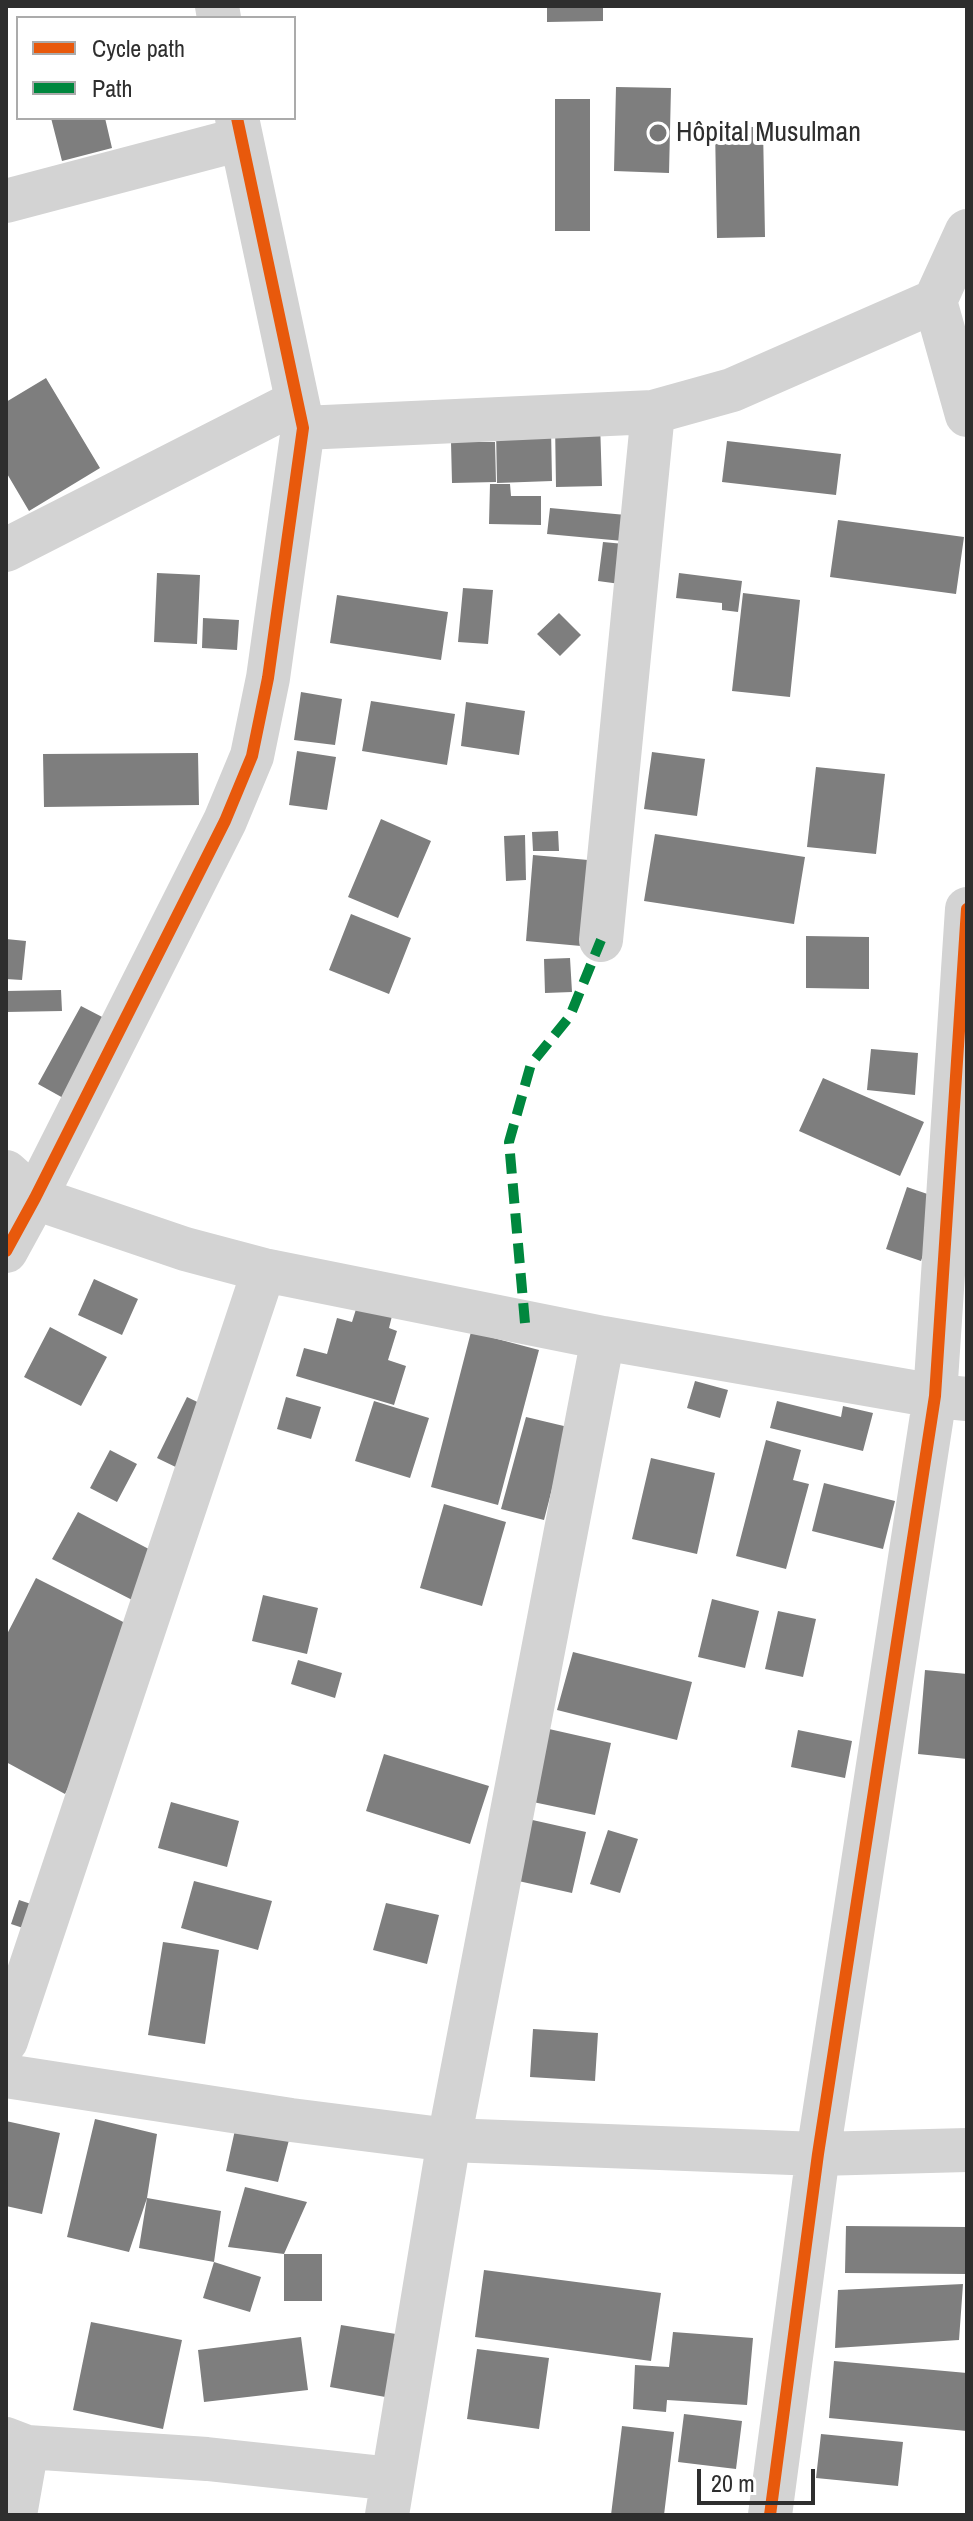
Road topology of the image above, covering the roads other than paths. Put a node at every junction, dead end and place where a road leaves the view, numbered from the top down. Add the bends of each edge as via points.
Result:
1 (239, 128) edge
2 (6, 201) edge
3 (967, 231) edge
4 (935, 301) junction
5 (653, 412) junction
6 (300, 415) junction
7 (967, 415) edge
8 (6, 550) edge
9 (967, 909) edge
10 (601, 940) dead end
11 (21, 1185) edge
12 (6, 1251) edge
13 (264, 1270) junction
14 (603, 1338) junction
15 (951, 1398) edge
16 (6, 2041) edge
17 (6, 2076) edge
18 (449, 2140) junction
19 (967, 2150) edge
20 (818, 2154) junction
21 (16, 2443) edge
22 (390, 2497) edge
23 (15, 2515) edge
24 (770, 2515) edge

1 - 2 street
1 - 6 street
3 - 4 street
4 - 5 street via 732,390
4 - 7 street
5 - 6 street
5 - 10 street
6 - 8 street
6 - 11 street via 268,678 252,756 225,821
9 - 15 street
11 - 12 street
11 - 13 street via 185,1249
13 - 14 street
13 - 16 street
14 - 15 street
14 - 18 street
15 - 20 street
17 - 18 street
18 - 20 street
18 - 22 street
19 - 20 street
20 - 24 street
21 - 22 street via 207,2459
21 - 23 street

